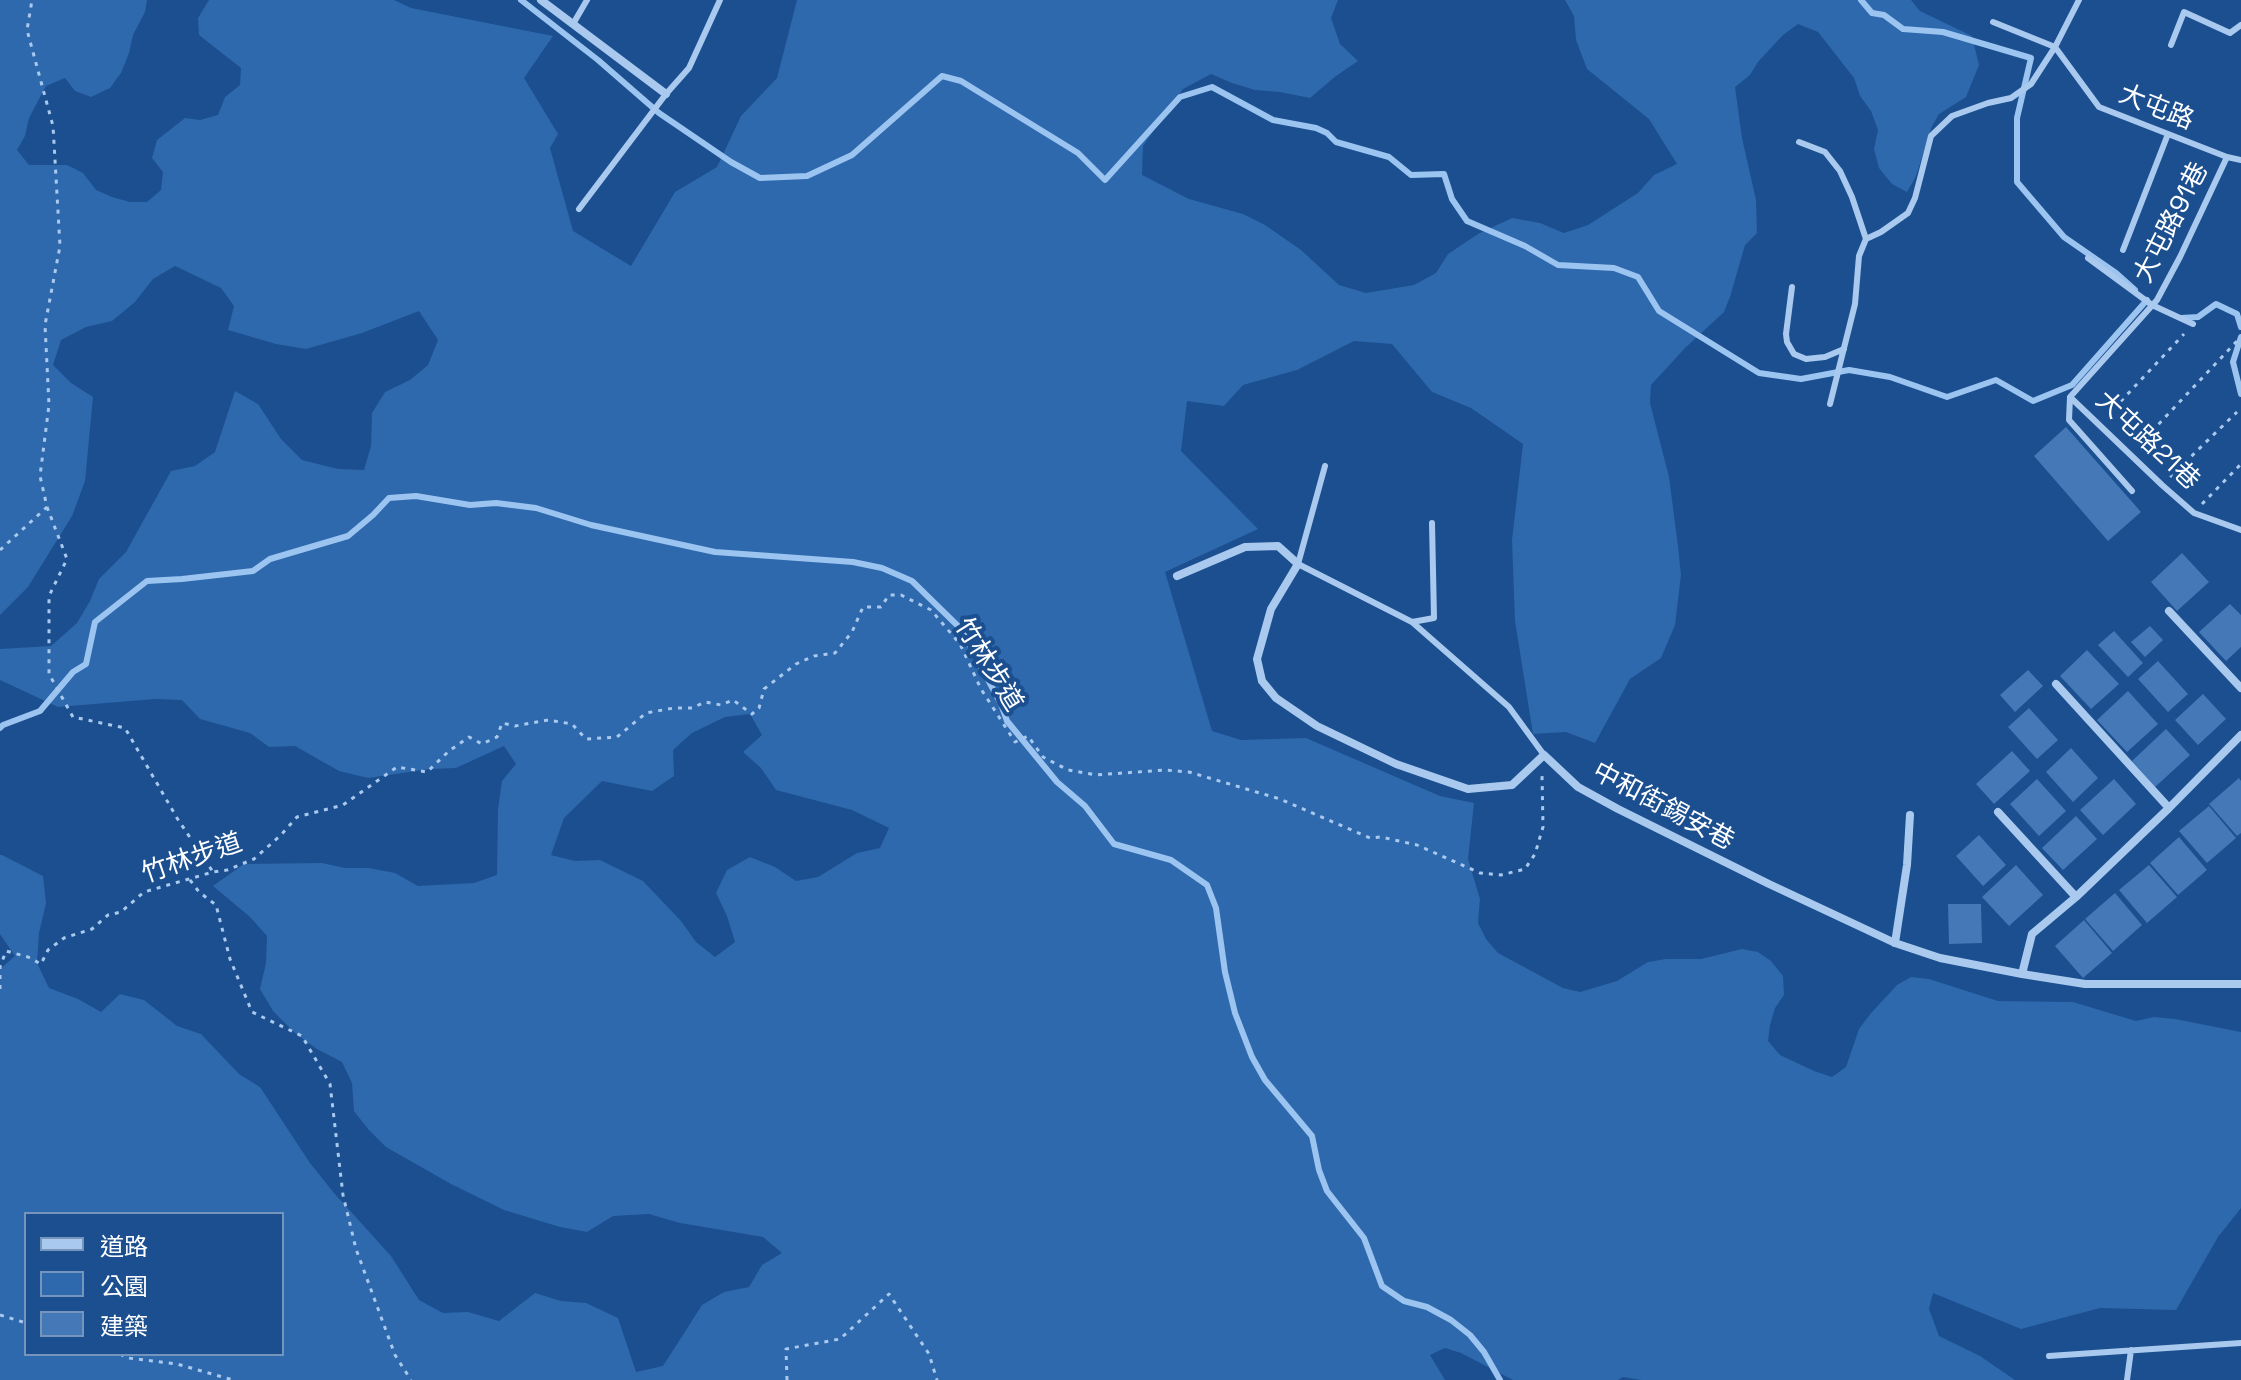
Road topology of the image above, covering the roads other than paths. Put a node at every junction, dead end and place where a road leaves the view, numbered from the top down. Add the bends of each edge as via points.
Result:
1 (541, 0) edge
2 (587, 0) edge
3 (720, 0) edge
4 (2079, 0) edge
5 (1993, 22) dead end
6 (573, 24) junction
7 (2241, 25) edge
8 (2171, 45) dead end
9 (2055, 47) junction
10 (666, 94) junction
11 (2168, 134) junction
12 (1799, 142) dead end
13 (2227, 157) junction
14 (2241, 160) edge
15 (579, 209) dead end
16 (1866, 239) junction
17 (2123, 250) dead end
18 (2088, 258) dead end
19 (1792, 287) dead end
20 (2152, 305) junction
21 (2193, 324) road end
22 (1844, 349) junction
23 (2070, 397) junction
24 (1830, 404) dead end
25 (1325, 466) dead end
26 (2132, 491) dead end
27 (1432, 523) dead end
28 (2241, 530) edge
29 (1298, 564) junction
30 (1177, 576) dead end
31 (2169, 611) dead end
32 (1412, 622) junction
33 (2056, 684) dead end
34 (2241, 688) edge
35 (2241, 735) edge
36 (1544, 755) junction
37 (2169, 808) junction
38 (1998, 812) dead end
39 (1910, 815) dead end
40 (2076, 897) junction
41 (1895, 943) junction
42 (2022, 974) junction
43 (2241, 984) edge
44 (2241, 1343) edge
45 (2131, 1350) junction
46 (2049, 1356) dead end
47 (2127, 1380) edge

1 - 6 street
2 - 6 lane
3 - 10 lane via 689,68
4 - 9 lane
5 - 9 lane
6 - 10 street
7 - 8 lane via 2230,33 2184,12
9 - 11 lane, 大屯路 via 2099,107
9 - 16 lane via 2031,84 2011,98 1952,116 1931,136 1908,213
10 - 15 lane
11 - 13 lane, 大屯路
11 - 17 lane
12 - 16 lane via 1825,152 1840,171
13 - 14 lane, 大屯路
13 - 20 lane, 大屯路91巷
16 - 22 lane
18 - 20 lane
19 - 22 lane via 1786,334 1794,354 1806,359
20 - 21 lane
20 - 23 lane, 大屯路91巷
22 - 24 lane
23 - 26 lane via 2069,420
23 - 28 lane, 大屯路21巷 via 2194,513
25 - 29 lane
27 - 32 lane via 1434,618
29 - 30 street via 1278,546 1245,547
29 - 32 lane
29 - 36 street via 1271,609 1257,659 1262,681 1276,698 1317,726 1396,764 1468,789 1512,785
31 - 34 street
32 - 36 lane via 1509,707
33 - 37 street
35 - 37 street
36 - 41 street, 中和街錫安巷 via 1578,787 1618,809
37 - 40 street
38 - 40 street
39 - 41 street
40 - 42 street via 2032,934
41 - 42 street, 中和街錫安巷
42 - 43 street, 中和街錫安巷 via 2085,984
44 - 45 lane
45 - 46 lane
45 - 47 lane

